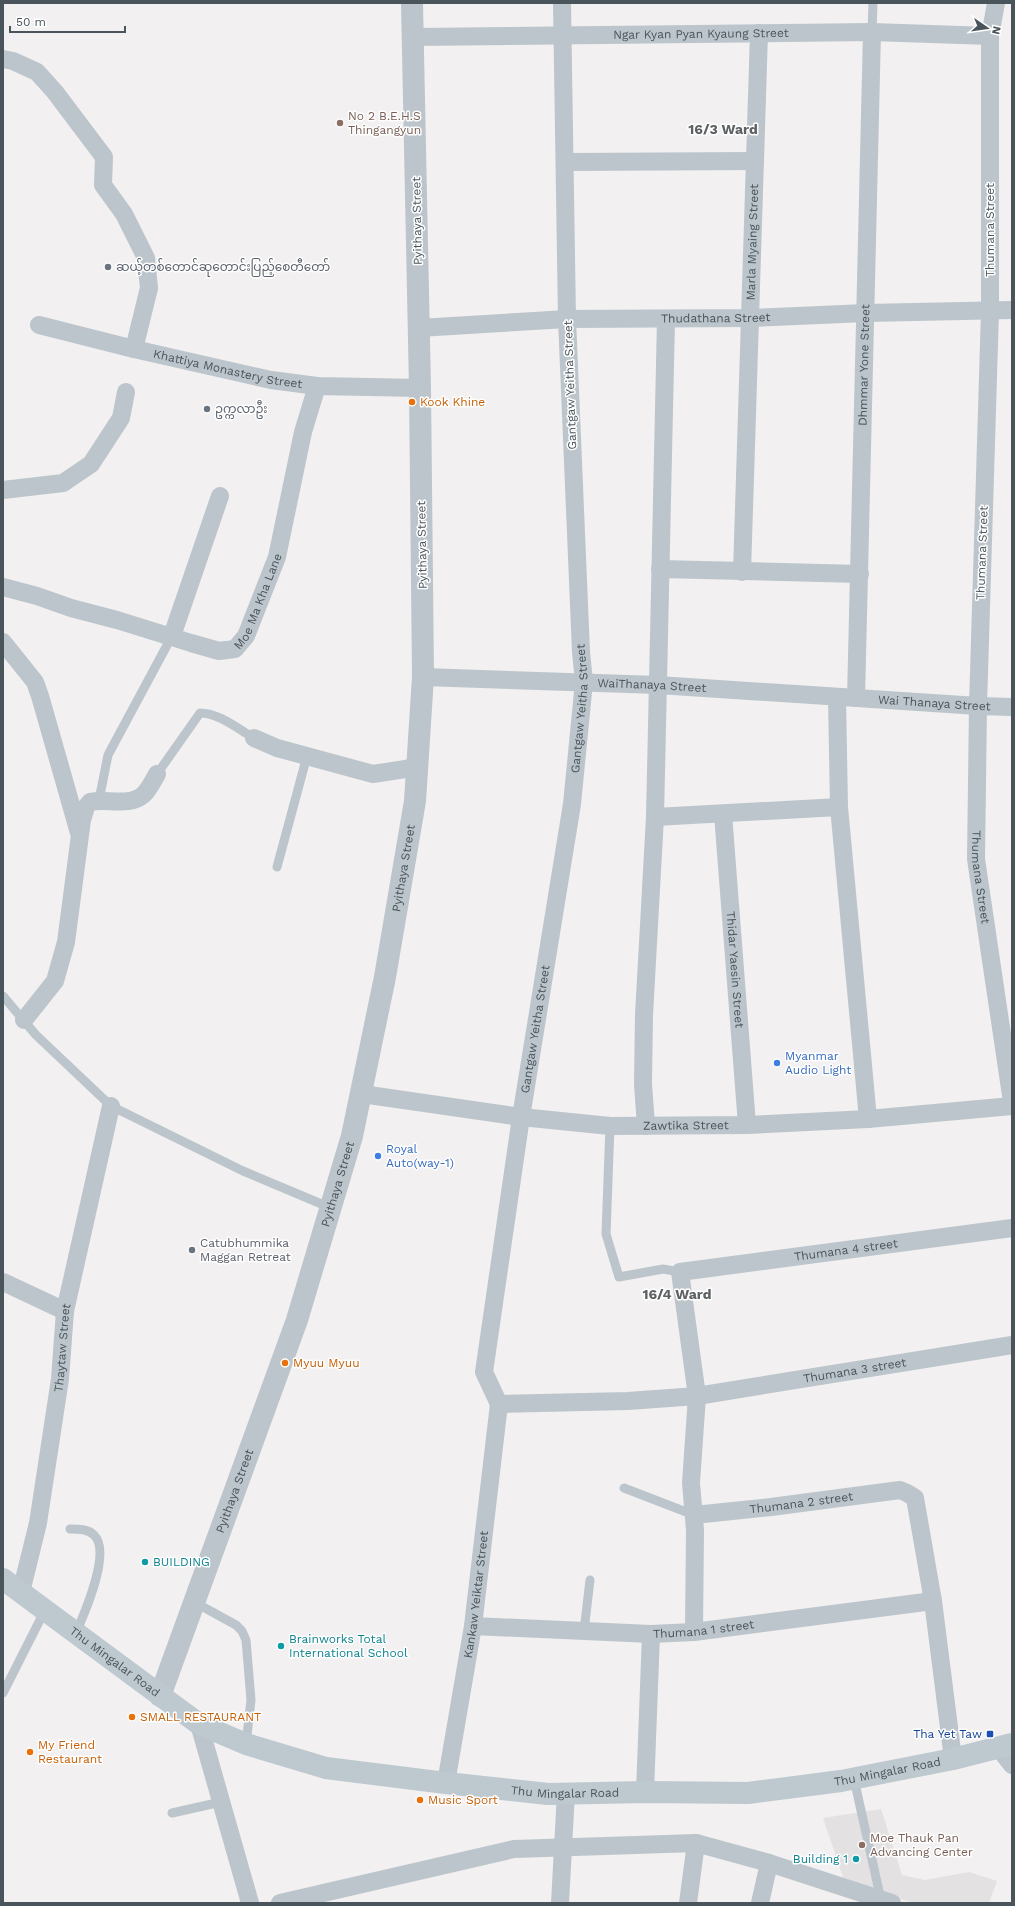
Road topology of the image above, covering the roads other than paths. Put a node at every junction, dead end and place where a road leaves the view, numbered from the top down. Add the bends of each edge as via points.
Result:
1 (412, 3) edge
2 (562, 3) edge
3 (873, 3) edge
4 (996, 3) edge
5 (872, 32) junction
6 (759, 33) junction
7 (563, 35) junction
8 (990, 36) junction
9 (413, 38) junction
10 (3, 58) edge
11 (755, 161) junction
12 (564, 162) junction
13 (1012, 310) edge
14 (990, 311) junction
15 (866, 313) junction
16 (750, 318) junction
17 (567, 319) junction
18 (666, 319) junction
19 (39, 325) dead end
20 (419, 328) junction
21 (134, 349) junction
22 (317, 386) junction
23 (420, 388) junction
24 (126, 392) dead end
25 (3, 490) edge
26 (220, 496) dead end
27 (660, 569) junction
28 (742, 572) junction
29 (860, 574) junction
30 (3, 587) edge
31 (172, 636) junction
32 (3, 642) edge
33 (423, 677) junction
34 (584, 682) junction
35 (658, 685) junction
36 (837, 697) junction
37 (856, 698) junction
38 (978, 706) junction
39 (1012, 707) edge
40 (254, 738) joint
41 (307, 756) junction
42 (418, 767) junction
43 (157, 774) joint
44 (99, 800) junction
45 (840, 807) junction
46 (723, 814) junction
47 (655, 817) junction
48 (80, 836) junction
49 (277, 867) dead end
50 (3, 996) edge
51 (24, 1020) junction
52 (362, 1094) junction
53 (1012, 1102) edge
54 (111, 1106) junction
55 (1012, 1106) edge
56 (521, 1117) junction
57 (868, 1118) junction
58 (747, 1125) junction
59 (610, 1126) junction
60 (646, 1126) junction
61 (331, 1208) junction
62 (1012, 1228) edge
63 (680, 1272) junction
64 (3, 1282) edge
65 (65, 1311) junction
66 (1012, 1345) edge
67 (697, 1396) junction
68 (499, 1404) junction
69 (624, 1488) dead end
70 (694, 1515) junction
71 (70, 1529) dead end
72 (3, 1579) edge
73 (590, 1580) dead end
74 (22, 1592) junction
75 (933, 1601) junction
76 (194, 1602) junction
77 (45, 1610) junction
78 (473, 1626) junction
79 (584, 1631) junction
80 (694, 1632) junction
81 (76, 1633) junction
82 (651, 1634) junction
83 (3, 1693) edge
84 (160, 1696) junction
85 (199, 1724) junction
86 (246, 1744) junction
87 (1005, 1746) edge
88 (953, 1759) junction
89 (1012, 1765) edge
90 (854, 1779) junction
91 (446, 1784) junction
92 (646, 1792) junction
93 (566, 1794) junction
94 (221, 1802) junction
95 (172, 1813) dead end
96 (696, 1843) junction
97 (563, 1846) junction
98 (769, 1863) junction
99 (324, 1898) edge
100 (889, 1902) edge
101 (250, 1903) edge
102 (280, 1903) edge
103 (560, 1903) edge
104 (688, 1903) edge
105 (760, 1903) edge

1 - 9 street, Pyithaya Street
2 - 7 street, Gantgaw Yeitha Street
3 - 5 lane
4 - 8 street, Thumana Street
5 - 6 street, Ngar Kyan Pyan Kyaung Street
5 - 8 street, Ngar Kyan Pyan Kyaung Street
5 - 15 street, Dhmmar Yone Street
6 - 7 street, Ngar Kyan Pyan Kyaung Street
6 - 11 street, Marla Myaing Street
7 - 9 street, Ngar Kyan Pyan Kyaung Street
7 - 12 street, Gantgaw Yeitha Street
8 - 14 street, Thumana Street
9 - 20 street, Pyithaya Street
10 - 21 street via 37,72 104,157 103,185 124,214 146,258 148,288
11 - 12 street
11 - 16 street, Marla Myaing Street
12 - 17 street, Gantgaw Yeitha Street
13 - 14 street, Thudathana Street
14 - 15 street, Thudathana Street
14 - 38 street, Thumana Street
15 - 16 street, Thudathana Street
15 - 29 street, Dhmmar Yone Street
16 - 18 street, Thudathana Street
16 - 28 street, Marla Myaing Street
17 - 18 street, Thudathana Street
17 - 20 street, Thudathana Street
17 - 34 street, Gantgaw Yeitha Street via 580,644
18 - 27 street
19 - 21 street, Khattiya Monastery Street
20 - 23 street, Pyithaya Street
21 - 22 street, Khattiya Monastery Street via 271,380
22 - 23 street, Khattiya Monastery Street
22 - 31 street, Moe Ma Kha Lane via 304,432 277,557 246,636 235,649 219,651
23 - 33 street, Pyithaya Street
24 - 25 street via 120,418 91,464 63,483
26 - 31 street
27 - 28 street
27 - 35 street
28 - 29 street
29 - 37 street, Dhmmar Yone Street
30 - 31 street, Moe Ma Kha Lane
31 - 44 lane via 108,755
32 - 48 street via 35,682
33 - 34 street, WaiThanaya Street
33 - 42 street, Pyithaya Street
34 - 35 street, WaiThanaya Street
34 - 56 street, Gantgaw Yeitha Street via 572,804
35 - 36 street, WaiThanaya Street
35 - 47 street
36 - 37 street, WaiThanaya Street
36 - 45 street
37 - 38 street, Wai Thanaya Street
38 - 39 street, Wai Thanaya Street
38 - 53 street, Thumana Street via 976,859
40 - 41 street via 277,748
40 - 43 lane via 216,716 200,712
41 - 42 street via 373,774
41 - 49 lane
42 - 52 street, Pyithaya Street via 415,801 393,931
43 - 44 street via 138,799
44 - 48 street via 90,802 86,807
45 - 46 street
45 - 57 street
46 - 47 street
46 - 58 street, Thidar Yaesin Street
47 - 60 street via 644,1015 643,1084
48 - 51 street via 66,942 55,981
50 - 51 lane
51 - 54 lane
52 - 56 street, Zawtika Street
52 - 61 street, Pyithaya Street
54 - 61 lane via 243,1171
54 - 65 street, Thaytaw Street
55 - 57 street, Zawtika Street
56 - 59 street, Zawtika Street
56 - 68 street, Gantgaw Yeitha Street via 484,1372
57 - 58 street, Zawtika Street
58 - 60 street, Zawtika Street
59 - 60 street, Zawtika Street
59 - 63 lane via 606,1234 618,1277 664,1269
61 - 76 street, Pyithaya Street via 297,1320
62 - 63 street, Thumana 4 street
63 - 67 street
64 - 65 street
65 - 74 street, Thaytaw Street via 60,1379 38,1523
66 - 67 street, Thumana 3 street
67 - 68 street, Thumana 3 street via 628,1401
67 - 70 street via 691,1483
68 - 78 street, Kankaw Yeiktar Street
69 - 70 lane
70 - 75 street, Thumana 2 street via 900,1490 914,1498
70 - 80 street
71 - 81 lane via 84,1530 94,1535 100,1553 95,1582
72 - 74 main road, Thu Mingalar Road
73 - 79 lane
74 - 77 main road, Thu Mingalar Road
75 - 80 street, Thumana 1 street
75 - 88 street
76 - 84 street, Pyithaya Street
76 - 86 lane via 236,1624 246,1640 251,1705
77 - 81 main road, Thu Mingalar Road
77 - 83 lane
78 - 79 street, Thumana 1 street
78 - 91 street, Kankaw Yeiktar Street
79 - 82 street, Thumana 1 street
80 - 82 street, Thumana 1 street
81 - 84 main road, Thu Mingalar Road
82 - 92 street
84 - 85 main road, Thu Mingalar Road
85 - 86 main road, Thu Mingalar Road
85 - 94 street
86 - 91 main road, Thu Mingalar Road via 326,1768
87 - 88 main road, Thu Mingalar Road
87 - 89 street
88 - 90 main road, Thu Mingalar Road
90 - 92 main road, Thu Mingalar Road via 748,1792
90 - 100 lane
91 - 93 main road, Thu Mingalar Road
92 - 93 main road, Thu Mingalar Road
93 - 97 street
94 - 95 lane
94 - 101 street
96 - 97 street
96 - 98 street
96 - 104 street
97 - 99 street via 514,1848
97 - 103 street
98 - 100 street
98 - 105 street
99 - 102 street

